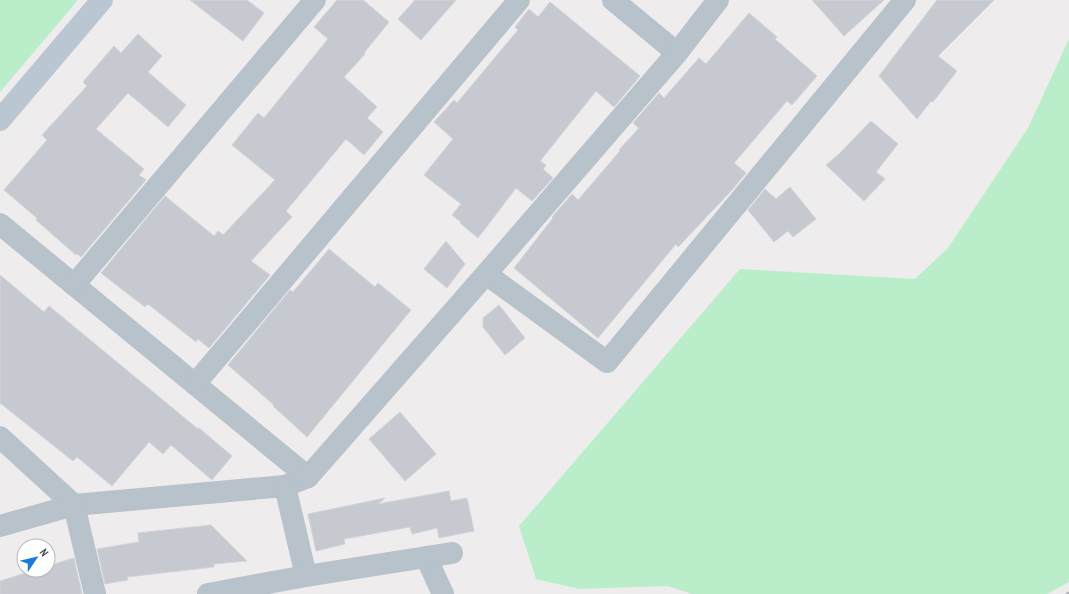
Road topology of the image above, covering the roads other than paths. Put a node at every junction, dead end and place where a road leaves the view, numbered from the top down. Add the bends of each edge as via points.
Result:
1 (102, 0) edge
2 (315, 0) edge
3 (519, 0) edge
4 (613, 0) edge
5 (718, 0) edge
6 (905, 0) edge
7 (677, 53) junction
8 (0, 120) edge
9 (0, 224) edge
10 (486, 274) junction
11 (74, 285) junction
12 (195, 384) junction
13 (0, 437) edge
14 (308, 478) junction
15 (285, 486) junction
16 (74, 505) junction
17 (0, 526) edge
18 (452, 553) dead end
19 (426, 557) junction
20 (306, 576) junction
21 (95, 594) edge
22 (208, 594) edge
23 (443, 594) edge

1 - 8 street
2 - 11 street
3 - 12 street
4 - 7 street
5 - 7 street
6 - 10 street via 607,362
7 - 10 street
9 - 11 street
10 - 14 street
11 - 12 street
12 - 14 street
13 - 16 street
14 - 15 street
15 - 16 street
15 - 20 street
16 - 17 street
16 - 21 street
18 - 19 street
19 - 20 street
19 - 23 street
20 - 22 street

